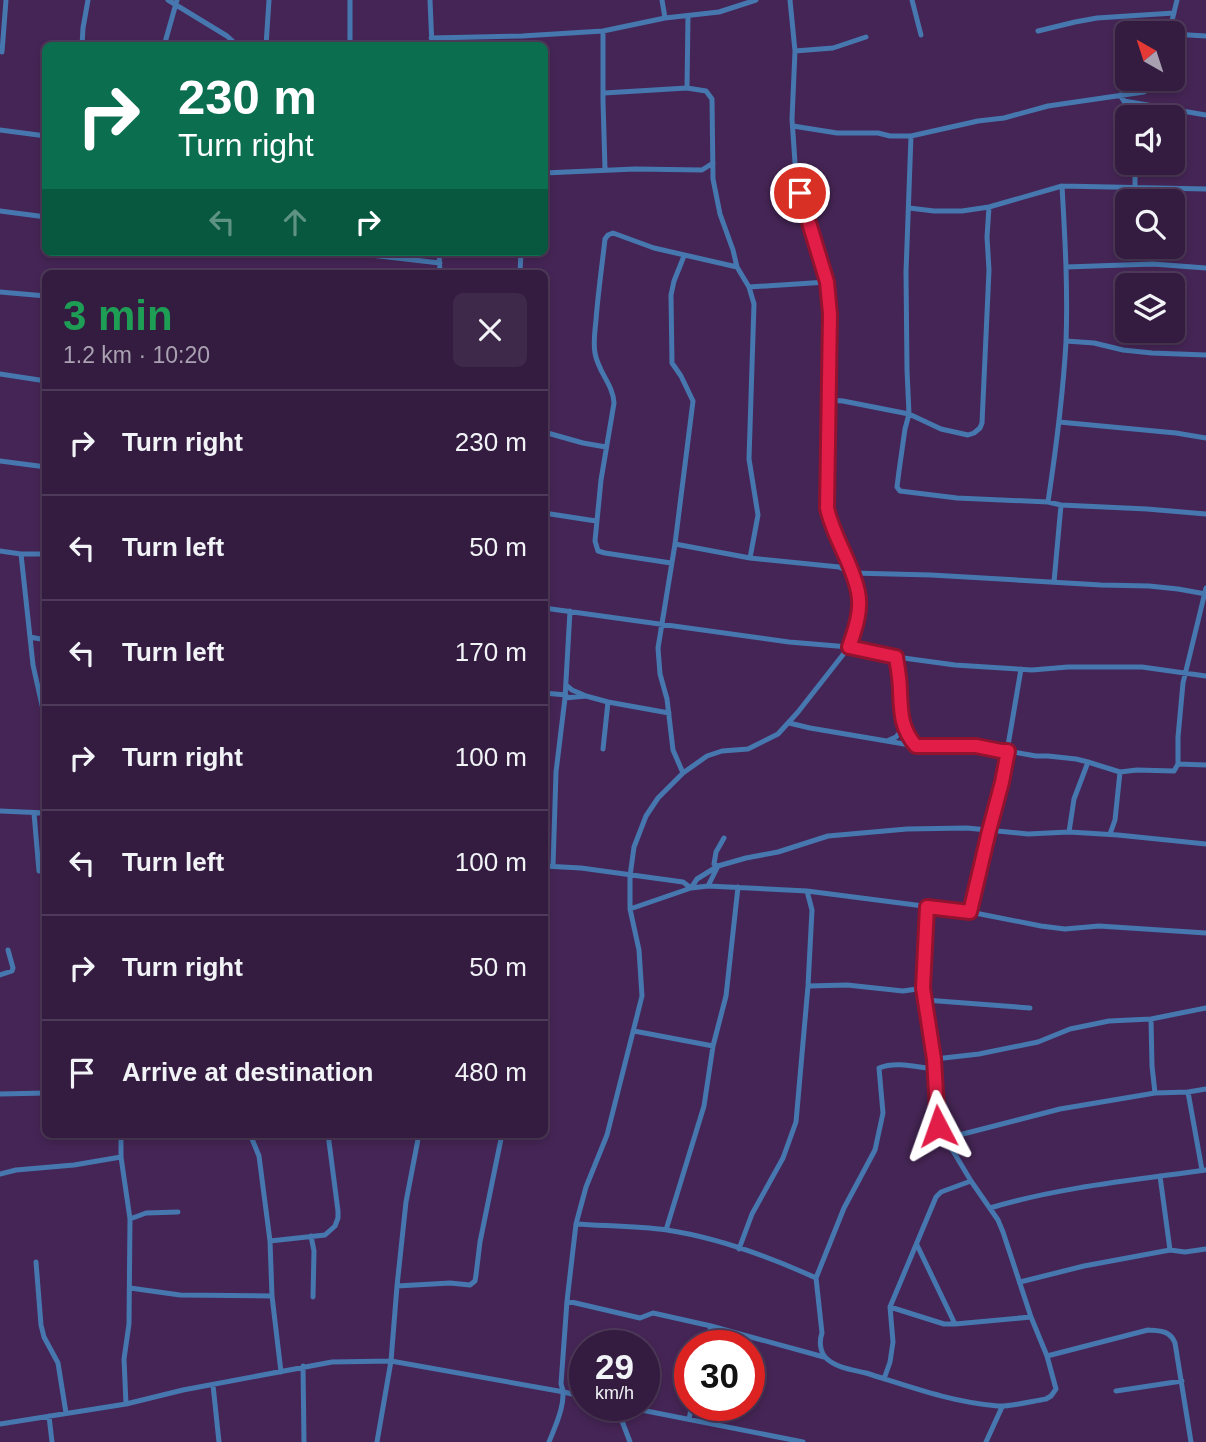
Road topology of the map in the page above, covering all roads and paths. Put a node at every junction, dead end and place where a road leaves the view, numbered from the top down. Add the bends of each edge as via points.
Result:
1 (6, 0) edge
2 (88, 0) edge
3 (168, 0) edge
4 (269, 0) edge
5 (350, 0) edge
6 (430, 0) edge
7 (662, 0) edge
8 (756, 0) edge
9 (791, 0) edge
10 (912, 0) edge
11 (1177, 0) edge
12 (176, 2) edge
13 (1174, 13) junction
14 (688, 16) junction
15 (665, 18) junction
16 (1172, 21) edge
17 (603, 31) junction
18 (1038, 31) dead end
19 (1185, 34) edge
20 (921, 35) dead end
21 (522, 36) junction
22 (1206, 36) edge
23 (866, 37) dead end
24 (431, 38) junction
25 (82, 42) edge
26 (165, 42) edge
27 (233, 42) edge
28 (266, 42) edge
29 (349, 42) edge
30 (432, 42) edge
31 (522, 42) edge
32 (794, 51) junction
33 (2, 52) edge
34 (687, 88) junction
35 (1144, 91) edge
36 (604, 93) junction
37 (1122, 98) junction
38 (1124, 105) edge
39 (1206, 115) edge
40 (793, 126) junction
41 (0, 130) edge
42 (42, 135) edge
43 (911, 136) junction
44 (713, 163) junction
45 (606, 169) junction
46 (702, 170) junction
47 (548, 173) edge
48 (1135, 175) edge
49 (712, 179) junction
50 (1062, 186) junction
51 (1135, 189) joint
52 (1185, 189) edge
53 (1206, 189) edge
54 (989, 207) junction
55 (909, 208) junction
56 (0, 211) edge
57 (42, 216) edge
58 (379, 256) edge
59 (439, 256) edge
60 (684, 256) junction
61 (440, 263) junction
62 (737, 267) junction
63 (1066, 267) junction
64 (1206, 268) edge
65 (440, 270) edge
66 (827, 282) junction
67 (749, 287) junction
68 (0, 292) edge
69 (42, 296) edge
70 (1066, 341) junction
71 (1206, 355) edge
72 (0, 374) edge
73 (42, 380) edge
74 (829, 400) junction
75 (909, 414) junction
76 (1059, 422) junction
77 (548, 433) edge
78 (1206, 438) edge
79 (606, 447) junction
80 (0, 461) edge
81 (42, 466) edge
82 (1048, 502) junction
83 (1061, 505) junction
84 (548, 514) edge
85 (1206, 514) edge
86 (596, 521) junction
87 (675, 544) junction
88 (0, 551) edge
89 (21, 554) junction
90 (42, 554) edge
91 (750, 558) junction
92 (670, 563) junction
93 (852, 573) junction
94 (1054, 582) junction
95 (1205, 592) edge
96 (548, 608) edge
97 (570, 611) junction
98 (663, 624) junction
99 (30, 638) junction
100 (42, 640) edge
101 (849, 647) junction
102 (896, 657) junction
103 (1021, 669) junction
104 (1186, 673) junction
105 (1206, 676) edge
106 (566, 685) junction
107 (548, 694) edge
108 (566, 696) junction
109 (586, 696) junction
110 (608, 702) junction
111 (42, 705) edge
112 (669, 713) junction
113 (789, 723) junction
114 (904, 727) junction
115 (886, 741) junction
116 (916, 746) junction
117 (603, 749) dead end
118 (1008, 751) junction
119 (1088, 762) junction
120 (1178, 764) junction
121 (1206, 765) edge
122 (1120, 772) junction
123 (683, 773) junction
124 (0, 811) edge
125 (34, 813) junction
126 (42, 813) edge
127 (989, 831) junction
128 (1069, 832) junction
129 (1110, 834) junction
130 (724, 838) dead end
131 (1206, 844) edge
132 (548, 866) edge
133 (552, 866) junction
134 (718, 866) junction
135 (39, 871) dead end
136 (630, 876) junction
137 (708, 886) junction
138 (738, 887) junction
139 (691, 888) junction
140 (807, 891) junction
141 (927, 907) junction
142 (630, 909) junction
143 (970, 912) junction
144 (1206, 933) edge
145 (8, 950) dead end
146 (0, 975) edge
147 (808, 986) junction
148 (923, 988) junction
149 (925, 1000) junction
150 (1206, 1008) edge
151 (1030, 1009) dead end
152 (1151, 1019) junction
153 (634, 1031) junction
154 (713, 1046) junction
155 (934, 1059) junction
156 (934, 1069) junction
157 (1206, 1089) edge
158 (1188, 1092) junction
159 (42, 1093) edge
160 (1155, 1093) junction
161 (0, 1094) edge
162 (943, 1136) junction
163 (121, 1138) edge
164 (252, 1138) edge
165 (328, 1138) edge
166 (418, 1138) edge
167 (501, 1138) edge
168 (121, 1157) junction
169 (1204, 1170) edge
170 (0, 1174) edge
171 (1160, 1176) junction
172 (971, 1181) junction
173 (990, 1208) junction
174 (178, 1212) dead end
175 (130, 1219) junction
176 (576, 1224) junction
177 (666, 1230) junction
178 (311, 1237) junction
179 (270, 1241) junction
180 (917, 1245) junction
181 (739, 1249) junction
182 (1170, 1250) junction
183 (1206, 1250) edge
184 (36, 1262) dead end
185 (816, 1278) junction
186 (1020, 1282) junction
187 (397, 1286) junction
188 (130, 1288) junction
189 (272, 1296) junction
190 (313, 1297) dead end
191 (567, 1301) junction
192 (890, 1307) junction
193 (1031, 1317) junction
194 (955, 1324) junction
195 (711, 1326) junction
196 (710, 1330) edge
197 (1047, 1356) junction
198 (824, 1357) junction
199 (391, 1361) junction
200 (303, 1366) junction
201 (281, 1372) junction
202 (884, 1379) junction
203 (1182, 1381) junction
204 (213, 1385) junction
205 (1116, 1391) dead end
206 (564, 1392) junction
207 (569, 1393) edge
208 (126, 1404) junction
209 (1002, 1407) junction
210 (66, 1413) junction
211 (49, 1416) junction
212 (622, 1421) edge
213 (698, 1421) edge
214 (0, 1424) edge
215 (52, 1442) edge
216 (219, 1442) edge
217 (304, 1442) edge
218 (377, 1442) edge
219 (549, 1442) edge
220 (629, 1442) edge
221 (803, 1442) edge
222 (986, 1442) edge
223 (1191, 1442) edge

1 - 33 street
2 - 25 street
3 - 12 street
4 - 28 street
5 - 29 street
6 - 24 street
7 - 15 street
8 - 14 street
9 - 32 street
10 - 20 street
11 - 13 street
12 - 26 street
12 - 27 street
13 - 16 street
13 - 18 street via 1097,18
14 - 15 street
14 - 34 street
15 - 17 street
17 - 21 street
17 - 36 street
19 - 22 street
21 - 24 street
21 - 31 street
23 - 32 street via 833,48
24 - 30 street
32 - 40 street
34 - 36 street
34 - 44 street via 706,91 712,99
35 - 37 street
36 - 45 street
37 - 38 street
37 - 39 street
37 - 43 street via 1048,106
40 - 43 street
40 - 66 street via 796,177
41 - 42 street
43 - 55 street
44 - 46 street
44 - 49 street
45 - 46 street
45 - 47 street
46 - 49 street
48 - 51 street
49 - 62 street
50 - 51 street
50 - 54 street
50 - 63 street
52 - 53 street
54 - 55 street via 946,212
54 - 75 street via 982,423 968,435
55 - 75 street
56 - 57 street
58 - 61 street
59 - 61 street
60 - 62 street
60 - 79 street via 613,233 605,239 594,345 614,395
60 - 87 street via 671,295 673,363 693,401
61 - 65 street
62 - 67 street
63 - 64 street via 1153,264
63 - 70 street
66 - 67 street
66 - 74 street
67 - 91 street via 754,304 749,458 758,515
68 - 69 street
70 - 71 street via 1123,351
70 - 76 street
72 - 73 street
74 - 75 street
74 - 93 street via 827,508
75 - 82 street via 900,491
76 - 78 street
76 - 82 street
77 - 79 street
79 - 86 street
80 - 81 street
82 - 83 street
83 - 85 street
83 - 94 street
84 - 86 street
86 - 92 street via 598,551
87 - 91 street
87 - 92 street
88 - 89 street
89 - 90 street
89 - 99 street
91 - 93 street via 839,567
92 - 98 street
93 - 94 street
93 - 101 street via 859,594 857,625
94 - 95 street
95 - 104 street
96 - 97 street
97 - 98 street
97 - 106 street
98 - 101 street
98 - 112 street via 658,648
99 - 100 street
99 - 111 street
101 - 102 street
101 - 113 street
102 - 103 street
102 - 114 street
103 - 104 street via 1142,667
103 - 118 street
104 - 105 street
104 - 120 street
106 - 108 street
106 - 109 street
107 - 108 street
108 - 109 street
108 - 133 street via 556,772
109 - 110 street
110 - 112 street
110 - 117 street
112 - 123 street via 673,750
113 - 115 street
113 - 123 street via 748,749 707,756
114 - 115 street
114 - 116 street
115 - 116 street
116 - 118 street
118 - 119 street
118 - 127 street
119 - 122 street
119 - 128 street via 1074,799
120 - 121 street
120 - 122 street via 1174,771
122 - 129 street
123 - 136 street via 646,816 634,847
124 - 125 street
125 - 126 street
125 - 135 street
127 - 128 street
127 - 134 street via 907,829 828,836
127 - 143 street
128 - 129 street
129 - 131 street
130 - 134 street via 714,860
132 - 133 street
133 - 136 street
134 - 137 street
134 - 139 street
136 - 139 street via 683,882
136 - 142 street
137 - 138 street
137 - 139 street
138 - 140 street
138 - 154 street via 726,996
139 - 142 street
140 - 141 street
140 - 147 street via 812,910
141 - 143 street
141 - 148 street
142 - 153 street via 642,996
143 - 144 street via 1065,929 1099,926
145 - 146 street via 13,968
147 - 148 street
147 - 181 street via 796,1122
148 - 149 street
149 - 151 street
149 - 155 street
150 - 152 street
152 - 155 street via 1110,1021 1070,1029 1038,1042
152 - 160 street
153 - 154 street
153 - 176 street via 607,1135
154 - 177 street via 704,1106
155 - 156 street
156 - 162 street via 938,1126
156 - 185 street via 879,1068 883,1113 875,1150 844,1208
157 - 158 street
158 - 160 street
158 - 169 street
159 - 161 street
160 - 162 street
162 - 172 street
163 - 168 street
164 - 179 street via 259,1156
165 - 178 street via 338,1218 325,1235
166 - 187 street via 405,1202
167 - 187 street via 473,1284
168 - 170 street
168 - 175 street
169 - 171 street
171 - 173 street
171 - 182 street
172 - 173 street
172 - 180 street via 936,1197
173 - 186 street
174 - 175 street via 146,1213
175 - 188 street
176 - 177 street
176 - 191 street
177 - 181 street
178 - 179 street
178 - 190 street
179 - 189 street
180 - 192 street
180 - 194 street
181 - 185 street
182 - 183 street
182 - 186 street
184 - 210 street via 41,1325 58,1363
185 - 198 street
186 - 193 street
187 - 199 street
188 - 189 street via 180,1295
188 - 208 street via 124,1359
189 - 201 street
191 - 195 street via 640,1318 653,1313
191 - 206 street
192 - 194 street
192 - 202 street via 893,1342
193 - 194 street
193 - 197 street
195 - 196 street
195 - 198 street
197 - 203 street via 1148,1330 1164,1331 1173,1337
197 - 209 street via 1054,1392 1046,1399
198 - 202 street
199 - 200 street
199 - 206 street
199 - 218 street
200 - 201 street
200 - 217 street
201 - 204 street
202 - 209 street via 922,1392
203 - 205 street
203 - 223 street
204 - 208 street
204 - 216 street
206 - 207 street
206 - 219 street
208 - 210 street
209 - 222 street
210 - 211 street
211 - 214 street
211 - 215 street
212 - 220 street
213 - 221 street

